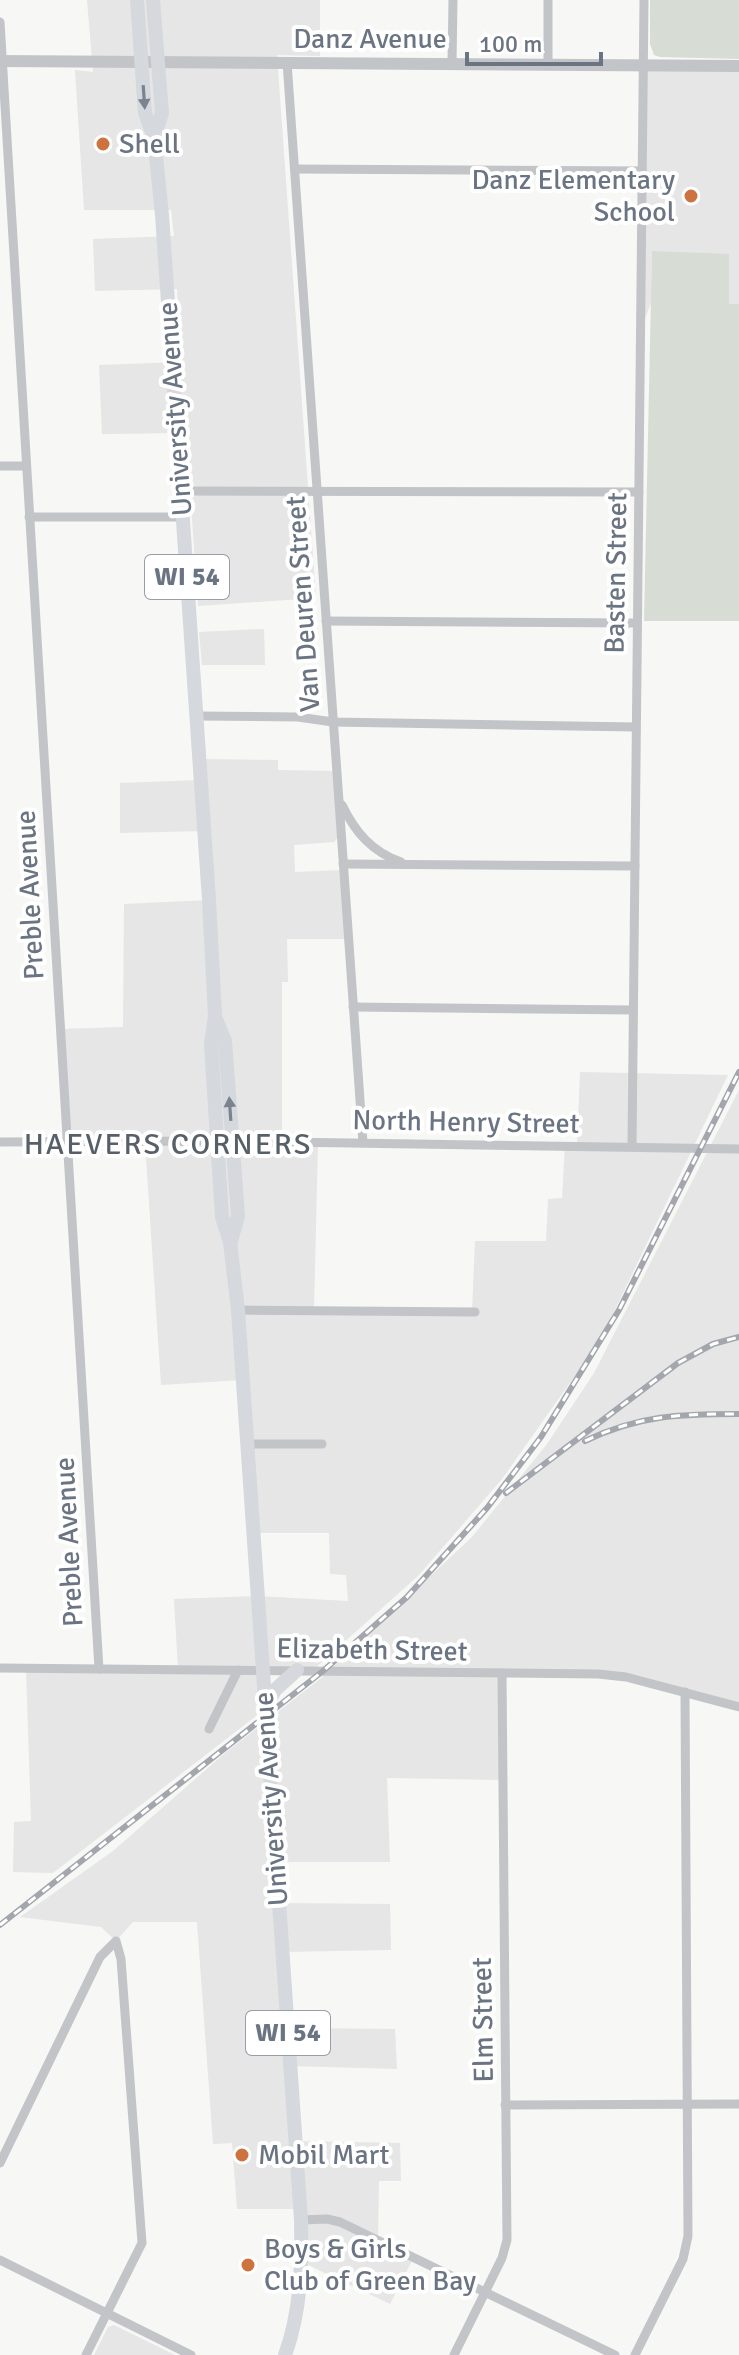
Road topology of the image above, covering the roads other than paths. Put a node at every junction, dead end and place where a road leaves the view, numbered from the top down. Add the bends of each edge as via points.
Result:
1 (137, 0) edge
2 (153, 0) edge
3 (453, 0) edge
4 (548, 0) edge
5 (644, 0) edge
6 (0, 22) edge
7 (1, 61) edge
8 (141, 62) junction
9 (159, 62) junction
10 (287, 62) junction
11 (452, 64) junction
12 (548, 64) junction
13 (644, 65) junction
14 (739, 66) edge
15 (154, 137) junction
16 (295, 169) junction
17 (642, 171) junction
18 (0, 466) edge
19 (26, 466) junction
20 (317, 490) junction
21 (180, 491) junction
22 (639, 492) junction
23 (29, 517) junction
24 (183, 517) junction
25 (326, 621) junction
26 (637, 623) junction
27 (197, 716) junction
28 (333, 722) junction
29 (636, 727) junction
30 (338, 792) junction
31 (343, 864) junction
32 (412, 864) junction
33 (635, 866) junction
34 (353, 1007) junction
35 (633, 1010) junction
36 (225, 1141) junction
37 (0, 1142) edge
38 (67, 1142) junction
39 (363, 1143) junction
40 (632, 1146) junction
41 (739, 1149) edge
42 (238, 1310) junction
43 (475, 1312) dead end
44 (246, 1444) junction
45 (322, 1444) dead end
46 (0, 1668) edge
47 (99, 1669) junction
48 (238, 1670) junction
49 (262, 1670) junction
50 (297, 1670) junction
51 (502, 1673) junction
52 (685, 1692) junction
53 (739, 1707) edge
54 (265, 1709) junction
55 (209, 1729) dead end
56 (687, 2104) junction
57 (739, 2104) edge
58 (505, 2105) junction
59 (1, 2159) edge
60 (301, 2220) junction
61 (0, 2260) edge
62 (485, 2291) junction
63 (107, 2313) junction
64 (86, 2355) edge
65 (191, 2355) edge
66 (285, 2355) edge
67 (454, 2355) edge
68 (615, 2355) edge
69 (635, 2355) edge

1 - 8 main road, University Avenue / WI 54
2 - 9 main road, University Avenue / WI 54
3 - 11 street
4 - 12 street
5 - 13 street, Basten Street
6 - 7 street, Preble Avenue
7 - 8 street, Danz Avenue
7 - 19 street, Preble Avenue
8 - 9 street, Danz Avenue
8 -> 15 main road, University Avenue / WI 54 via 145,113
9 - 10 street, Danz Avenue
9 - 15 main road, University Avenue / WI 54 via 162,113
10 - 11 street, Danz Avenue
10 - 16 street, Van Deuren Street
11 - 12 street, Danz Avenue
12 - 13 street, Danz Avenue
13 - 14 street, Danz Avenue
13 - 17 street, Basten Street
15 - 21 main road, University Avenue / WI 54
16 - 17 street
16 - 20 street, Van Deuren Street
17 - 22 street, Basten Street
18 - 19 street
19 - 23 street, Preble Avenue
20 - 21 street
20 - 22 street
20 - 25 street, Van Deuren Street
21 - 24 main road, University Avenue / WI 54
22 - 26 street, Basten Street
23 - 24 street
23 - 38 street, Preble Avenue
24 - 27 main road, University Avenue / WI 54
25 - 26 street
25 - 28 street, Van Deuren Street
26 - 29 street, Basten Street
27 - 28 street
27 - 36 main road, University Avenue / WI 54 via 215,1016 225,1041
28 - 29 street
28 - 30 street, Van Deuren Street
29 - 33 street, Basten Street
30 - 31 street, Van Deuren Street
30 - 32 street via 368,843 390,858
31 - 32 street
31 - 34 street, Van Deuren Street
32 - 33 street
33 - 35 street, Basten Street
34 - 35 street
34 - 39 street, Van Deuren Street
35 - 40 street, Basten Street
36 - 38 street, North Henry Street
36 - 39 street, North Henry Street
36 - 42 main road, University Avenue / WI 54 via 238,1216 230,1242
37 - 38 street, North Henry Street
38 - 47 street, Preble Avenue
39 - 40 street, North Henry Street
40 - 41 street, North Henry Street
42 - 43 street
42 - 44 main road, University Avenue / WI 54
44 - 45 street
44 - 49 main road, University Avenue / WI 54
46 - 47 street, Elizabeth Street
47 - 48 street, Elizabeth Street
48 - 49 street, Elizabeth Street
48 - 55 street
49 - 50 street, Elizabeth Street
49 - 54 main road, University Avenue / WI 54
50 - 51 street, Elizabeth Street
50 - 54 main road via 275,1690
51 - 52 street, Elizabeth Street via 626,1677
51 - 58 street, Elm Street
52 - 53 street, Elizabeth Street
52 - 56 street
54 - 60 main road, University Avenue / WI 54
56 - 57 street
56 - 58 street
56 - 69 street via 686,2248
58 - 62 street, Elm Street via 507,2240
59 - 63 street via 100,1957 116,1941 142,2243
60 - 62 street via 340,2222
60 - 66 main road, University Avenue / WI 54 via 300,2287
61 - 63 street
62 - 67 street, Elm Street
62 - 68 street
63 - 64 street
63 - 65 street

